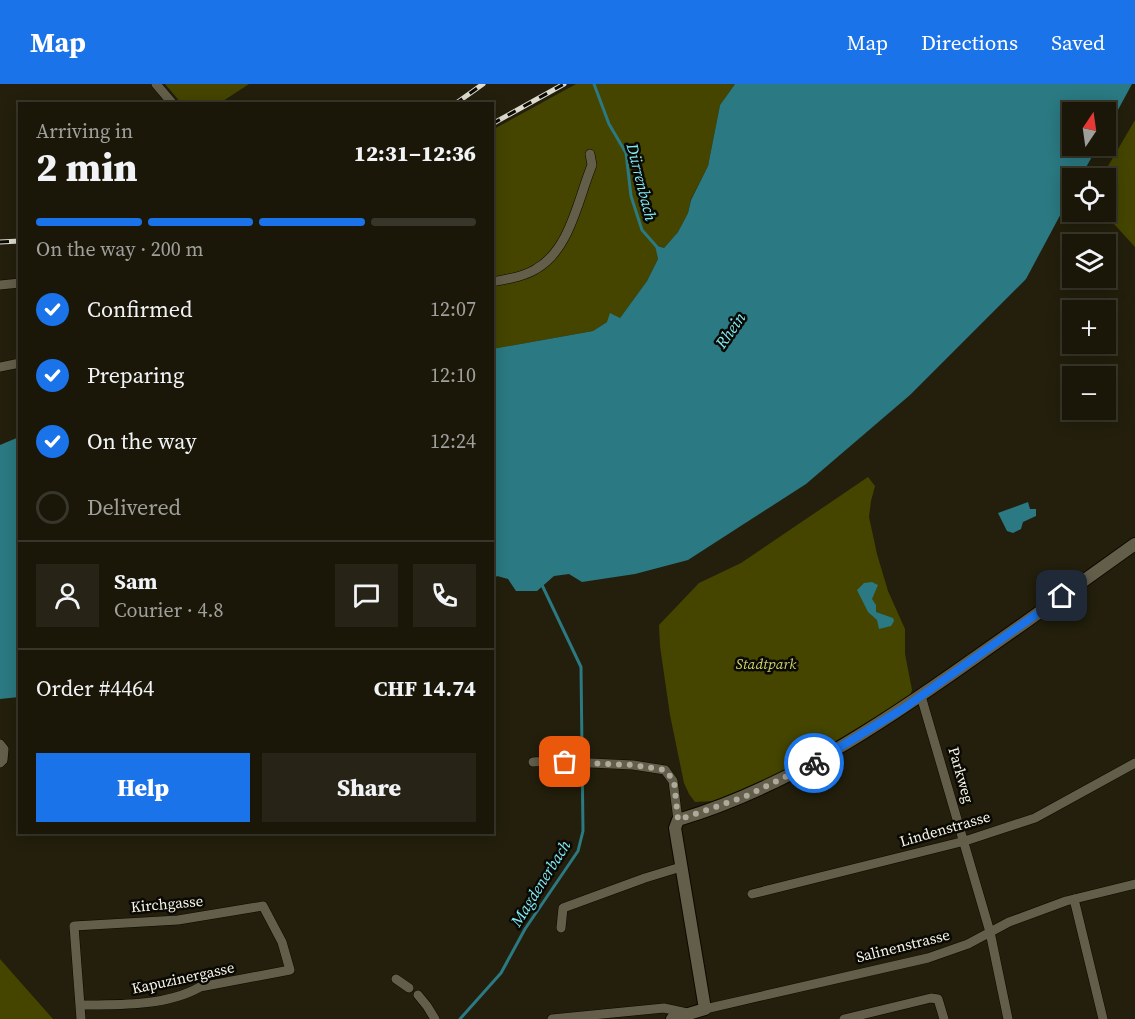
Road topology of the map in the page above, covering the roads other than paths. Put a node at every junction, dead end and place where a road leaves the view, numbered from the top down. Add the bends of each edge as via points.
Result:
1 (156, 84) edge
2 (171, 102) edge
3 (590, 154) dead end
4 (494, 282) edge
5 (18, 283) edge
6 (0, 285) edge
7 (18, 363) edge
8 (0, 367) edge
9 (1135, 544) edge
10 (921, 696) junction
11 (2, 747) edge
12 (533, 762) dead end
13 (0, 763) edge
14 (1135, 763) edge
15 (678, 820) junction
16 (965, 841) junction
17 (681, 867) junction
18 (1135, 884) edge
19 (752, 894) dead end
20 (1074, 899) junction
21 (561, 928) dead end
22 (990, 932) junction
23 (290, 970) joint
24 (396, 979) dead end
25 (409, 988) dead end
26 (418, 995) dead end
27 (81, 1005) junction
28 (705, 1009) junction
29 (687, 1013) junction
30 (81, 1019) edge
31 (435, 1019) edge
32 (552, 1019) edge
33 (672, 1019) edge
34 (844, 1019) edge
35 (944, 1019) edge
36 (1008, 1019) edge
37 (1103, 1019) edge

1 - 2 street
3 - 4 street via 592,165 565,237 539,268
5 - 6 street
7 - 8 street
9 - 10 street
10 - 15 street via 826,757 744,797
10 - 16 street, Parkweg
11 - 13 street
12 - 15 street via 633,765 665,770 674,781
14 - 16 street, Lindenstrasse via 1035,818
15 - 17 street via 675,828
16 - 19 street, Lindenstrasse
16 - 22 street, Parkweg
17 - 21 street via 563,908
17 - 28 street
18 - 20 street, Salinenstrasse
20 - 22 street, Salinenstrasse
20 - 37 street
22 - 28 street, Salinenstrasse via 928,958
22 - 36 street, Parkweg
23 - 27 street, Kapuzinergasse via 200,987 191,993 135,1005
23 - 27 street, Kirchgasse via 282,942 263,906 178,920 74,926
24 - 25 street
26 - 31 street
27 - 30 street
28 - 29 street, Salinenstrasse
29 - 32 street via 663,1008
29 - 33 street, Salinenstrasse
34 - 35 street via 931,998 938,999

